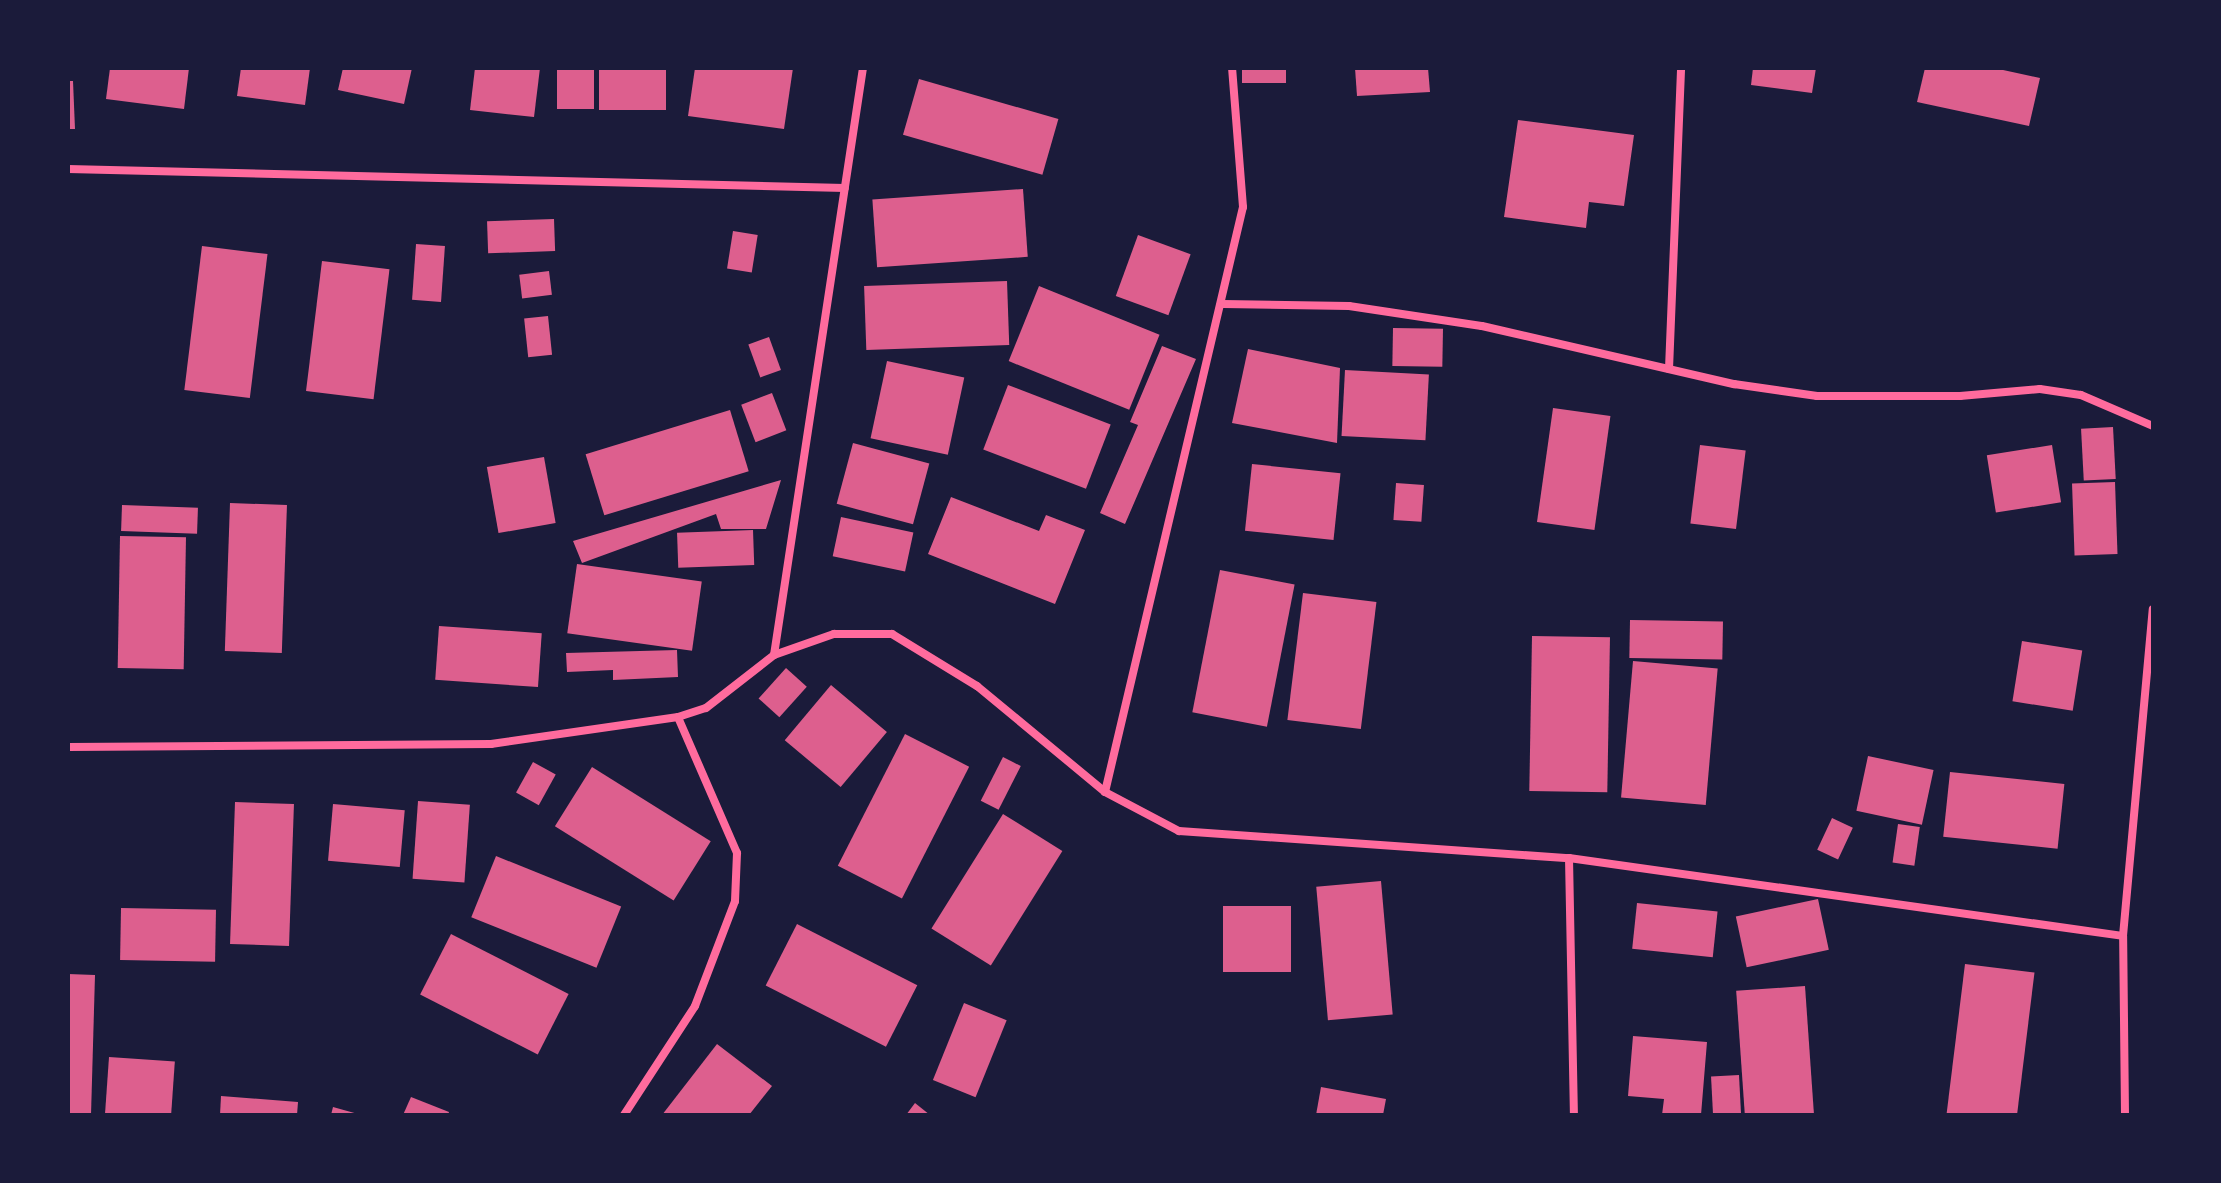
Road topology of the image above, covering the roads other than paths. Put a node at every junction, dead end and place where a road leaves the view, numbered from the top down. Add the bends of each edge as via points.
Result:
1 (863, 68) edge
2 (1232, 68) edge
3 (1681, 68) edge
4 (68, 169) edge
5 (845, 188) junction
6 (1223, 304) junction
7 (1669, 369) junction
8 (2153, 426) edge
9 (2153, 609) edge
10 (774, 655) junction
11 (678, 717) junction
12 (68, 747) edge
13 (1105, 792) junction
14 (1569, 858) junction
15 (2123, 936) junction
16 (624, 1115) edge
17 (1574, 1115) edge
18 (2125, 1115) edge

1 - 5 street
2 - 6 street via 1243,207
3 - 7 street
4 - 5 street
5 - 10 street
6 - 7 street via 1349,306 1482,326
6 - 13 street
7 - 8 street via 1817,396 1960,396 2040,389 2081,395
9 - 15 street
10 - 11 street via 706,708
10 - 13 street via 834,634 892,634 977,686
11 - 12 street via 491,744
11 - 16 street via 737,853 735,901 695,1006
13 - 14 street via 1179,831
14 - 15 street
14 - 17 street
15 - 18 street

